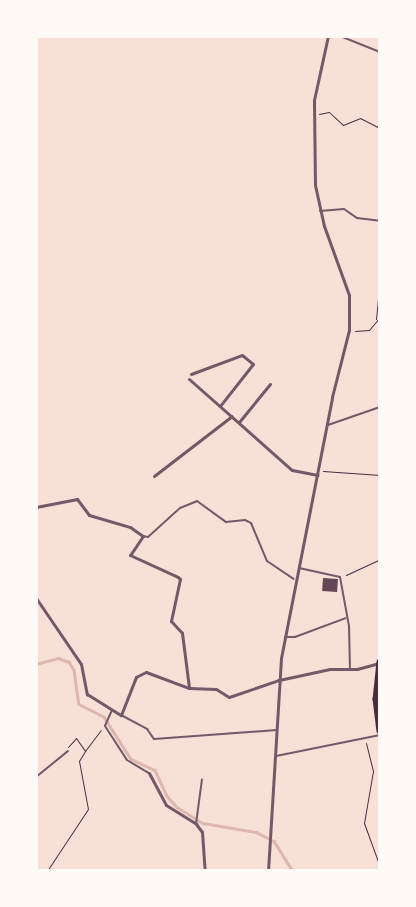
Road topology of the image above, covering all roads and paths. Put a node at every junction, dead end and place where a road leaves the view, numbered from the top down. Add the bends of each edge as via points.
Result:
1 (328, 36) edge
2 (340, 36) edge
3 (380, 52) edge
4 (314, 115) junction
5 (380, 128) edge
6 (320, 211) junction
7 (380, 221) edge
8 (380, 279) edge
9 (380, 317) edge
10 (376, 319) junction
11 (350, 330) junction
12 (191, 374) dead end
13 (189, 379) dead end
14 (270, 384) dead end
15 (220, 406) junction
16 (380, 406) edge
17 (232, 416) junction
18 (239, 422) junction
19 (326, 426) junction
20 (318, 473) junction
21 (380, 475) edge
22 (154, 476) dead end
23 (36, 507) edge
24 (142, 536) junction
25 (380, 559) edge
26 (298, 567) junction
27 (340, 577) junction
28 (294, 579) junction
29 (36, 598) edge
30 (346, 618) junction
31 (285, 637) junction
32 (380, 663) edge
33 (350, 669) junction
34 (279, 680) junction
35 (188, 688) junction
36 (112, 710) junction
37 (122, 715) junction
38 (105, 726) junction
39 (278, 730) junction
40 (380, 733) edge
41 (364, 738) junction
42 (68, 751) joint
43 (85, 751) junction
44 (276, 756) junction
45 (149, 773) joint
46 (36, 778) edge
47 (202, 779) dead end
48 (196, 822) junction
49 (380, 867) edge
50 (47, 871) edge
51 (205, 871) edge
52 (268, 871) edge

1 - 4 street
2 - 3 lane
4 - 5 path via 329,112 343,125 360,118
4 - 6 street via 313,168
6 - 7 lane via 344,208 357,218
6 - 11 street via 346,279 350,295
8 - 10 path
9 - 10 path
10 - 11 path via 369,330
11 - 19 street
12 - 15 street via 242,355 254,364
13 - 15 street
14 - 18 street
15 - 17 street
16 - 19 lane
17 - 18 street
17 - 22 street
18 - 20 street via 292,470
19 - 20 street
20 - 21 path
20 - 26 street
23 - 24 street via 77,499 89,515 130,527
24 - 28 lane via 148,537 180,508 197,501 226,522 251,523 267,561
24 - 35 street via 130,554 180,579 171,621 182,633
25 - 27 path
26 - 27 lane
26 - 28 street
27 - 30 lane
28 - 31 street
29 - 36 street via 81,664 87,694
30 - 31 lane via 295,637
30 - 33 lane
31 - 34 street
32 - 33 street
32 - 40 highway via 376,699
33 - 34 street via 330,669
34 - 35 street via 229,697 216,689
34 - 39 street
35 - 37 street via 146,672 140,674 136,676
36 - 37 street
36 - 38 lane
37 - 39 lane via 147,729 154,739
38 - 43 path
38 - 45 lane via 127,760
39 - 44 street
40 - 41 lane
41 - 44 lane
41 - 49 path via 373,771 364,823
42 - 43 path via 69,743 76,738
42 - 46 lane
43 - 50 path via 80,761 88,809
44 - 52 street
45 - 48 street via 166,805
47 - 48 lane
48 - 51 street via 202,832

